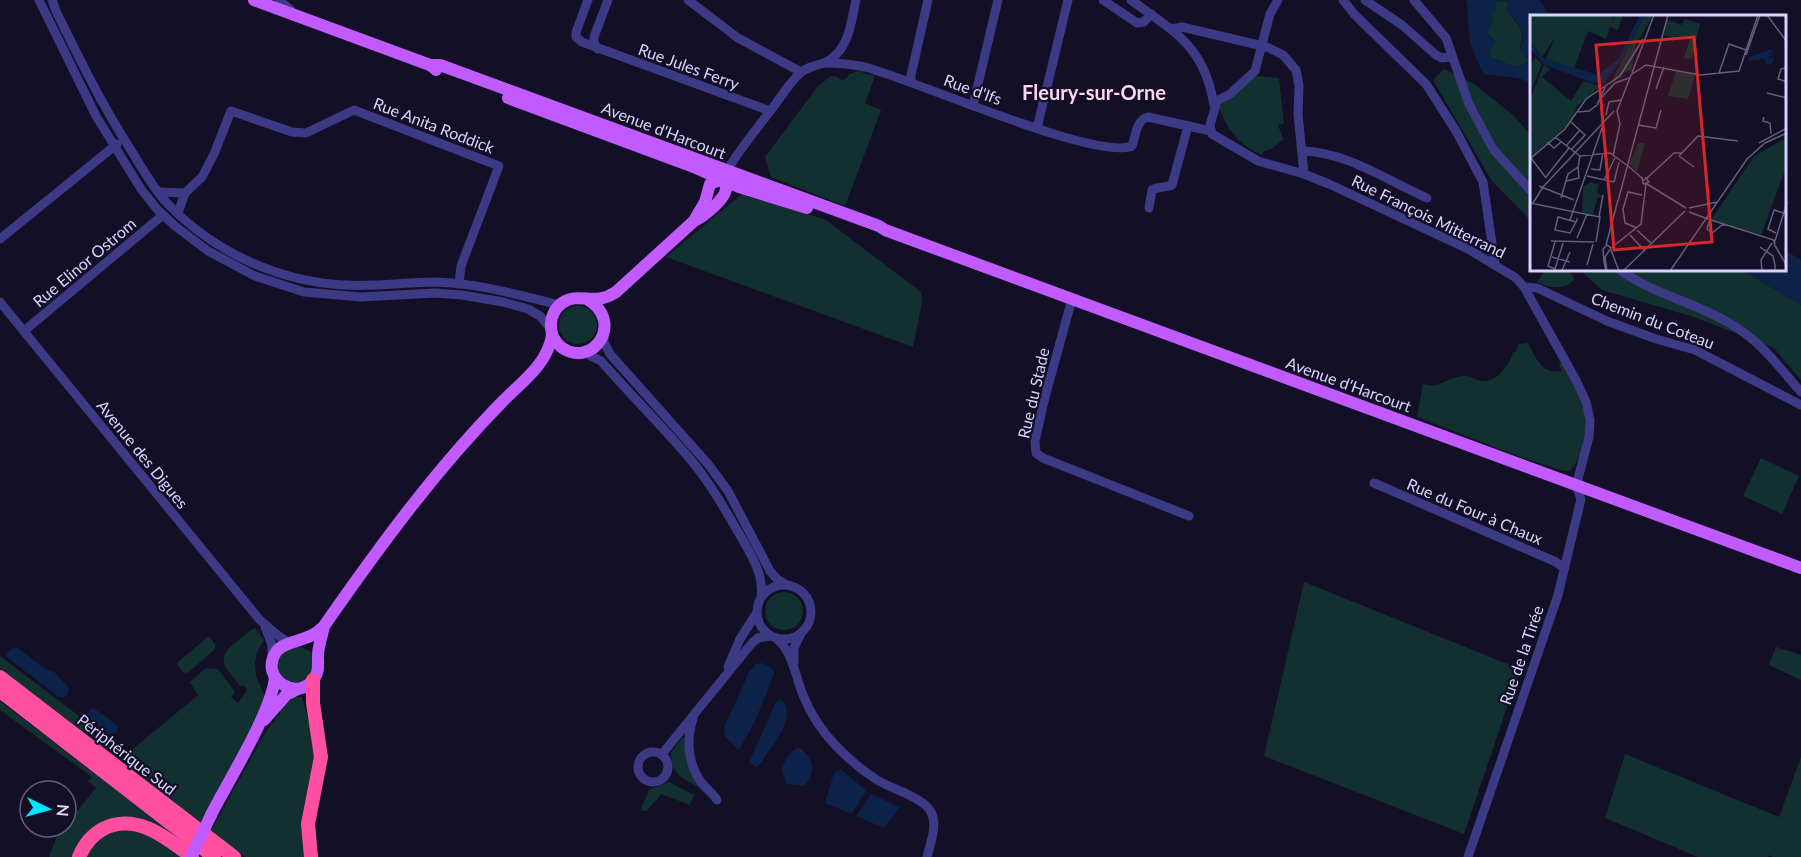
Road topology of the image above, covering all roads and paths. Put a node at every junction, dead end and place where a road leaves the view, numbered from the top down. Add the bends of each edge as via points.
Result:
1 (39, 0) edge
2 (52, 0) edge
3 (254, 0) edge
4 (279, 0) edge
5 (588, 0) edge
6 (608, 0) edge
7 (688, 0) edge
8 (856, 0) edge
9 (928, 0) edge
10 (998, 0) edge
11 (1068, 0) edge
12 (1103, 0) edge
13 (1131, 0) edge
14 (1278, 0) edge
15 (1343, 0) edge
16 (1365, 0) edge
17 (1414, 0) edge
18 (1151, 14) junction
19 (303, 18) junction
20 (1171, 29) junction
21 (1262, 46) junction
22 (598, 49) junction
23 (1451, 57) junction
24 (824, 63) junction
25 (430, 65) junction
26 (801, 72) junction
27 (911, 82) junction
28 (974, 105) junction
29 (1214, 105) junction
30 (770, 111) junction
31 (1188, 126) junction
32 (1037, 128) junction
33 (1211, 130) junction
34 (114, 146) junction
35 (1302, 151) junction
36 (142, 168) junction
37 (1304, 174) junction
38 (725, 175) junction
39 (1530, 190) edge
40 (158, 192) junction
41 (185, 193) junction
42 (1427, 198) dead end
43 (1149, 208) dead end
44 (178, 213) junction
45 (163, 215) junction
46 (0, 239) edge
47 (1495, 264) junction
48 (1623, 272) edge
49 (459, 284) junction
50 (1524, 287) junction
51 (616, 292) junction
52 (587, 299) junction
53 (1072, 299) junction
54 (0, 302) edge
55 (561, 304) junction
56 (604, 316) junction
57 (24, 331) junction
58 (552, 332) junction
59 (604, 334) junction
60 (578, 352) junction
61 (539, 365) junction
62 (1801, 392) edge
63 (1801, 405) edge
64 (1374, 483) dead end
65 (1576, 486) junction
66 (1189, 516) dead end
67 (1564, 568) junction
68 (1801, 568) edge
69 (788, 585) junction
70 (761, 597) junction
71 (756, 614) junction
72 (264, 625) junction
73 (324, 627) junction
74 (801, 633) junction
75 (773, 637) junction
76 (293, 642) junction
77 (318, 658) junction
78 (272, 662) junction
79 (794, 668) junction
80 (0, 677) edge
81 (274, 677) junction
82 (723, 678) junction
83 (314, 680) junction
84 (297, 689) junction
85 (0, 692) edge
86 (696, 711) junction
87 (256, 729) junction
88 (662, 754) dead end
89 (717, 800) dead end
90 (79, 857) edge
91 (191, 857) edge
92 (214, 857) edge
93 (234, 857) edge
94 (310, 857) edge
95 (927, 857) edge
96 (1467, 857) edge

1 - 34 street
2 - 36 street via 100,99
3 - 19 main road, Avenue d'Harcourt
4 - 19 street
5 - 22 street, Rue Jules Ferry via 576,36
6 - 22 street via 594,37
7 - 26 street via 738,38
8 - 24 street via 848,37
9 - 27 street
10 - 28 street
11 - 32 street
12 - 18 street via 1137,22 1144,22
13 - 18 street
14 - 21 street
15 - 47 street via 1426,84 1456,130 1483,182
16 - 23 street via 1402,25 1436,56
17 - 23 street via 1446,38
18 - 20 street
19 - 25 main road, Avenue d'Harcourt
20 - 21 street via 1182,27
20 - 29 street via 1201,62
21 - 29 street via 1255,71
21 - 35 street via 1283,55 1296,70
22 - 30 street, Rue Jules Ferry
23 - 39 street via 1469,104 1493,149
24 - 26 street
24 - 27 street, Rue d'Ifs via 866,67
25 - 38 main road, Avenue d'Harcourt via 644,150
25 - 38 main road, Avenue d'Harcourt via 440,65 699,159
26 - 30 street
27 - 28 street, Rue d'Ifs
28 - 32 street, Rue d'Ifs
29 - 33 street
30 - 38 street
31 - 32 street, Rue d'Ifs via 1148,117 1139,122 1132,146 1125,149
31 - 33 street
31 - 43 street via 1172,185 1152,190
33 - 37 street, Rue François Mitterrand via 1214,136 1257,162
34 - 36 street via 119,141
34 - 45 street
34 - 46 street
35 - 37 street
35 - 42 street via 1346,159
36 - 40 street
37 - 47 street, Rue François Mitterrand
38 - 51 main road via 710,184 694,220
38 - 53 main road, Avenue d'Harcourt via 750,190 885,230
40 - 41 street
40 - 44 street
41 - 44 street, Rue Anita Roddick
41 - 49 street, Rue Anita Roddick via 202,177 231,111 306,133 354,110 499,166 461,266
44 - 49 street via 236,255 298,279 362,286
45 - 57 street, Rue Elinor Ostrom
45 - 58 street via 215,255 279,286 343,296 435,293 488,299 528,309 540,316
47 - 50 street, Rue François Mitterrand
48 - 62 street via 1743,332
49 - 55 street
50 - 63 street, Chemin du Coteau via 1537,288 1607,321 1695,350
50 - 65 street, Rue François Mitterrand via 1586,402 1589,437
51 - 52 main road via 604,299
51 - 56 main road
52 - 55 main road via 575,298
52 - 56 main road
53 - 65 main road, Avenue d'Harcourt
53 - 66 street, Rue du Stade via 1035,441 1036,453
54 - 57 street, Avenue des Digues
55 - 58 main road via 553,315
56 - 59 main road
57 - 72 street, Avenue des Digues
58 - 60 main road via 562,347
58 - 61 main road via 549,350
59 - 60 main road via 596,345
59 - 69 street via 610,354 708,464 733,501 770,571
60 - 61 main road via 561,352
60 - 70 street via 601,361 692,461 757,568
61 - 73 main road via 431,480
64 - 67 street, Rue du Four à Chaux
65 - 67 street, Rue de la Tirée via 1581,499
65 - 68 main road, Avenue d'Harcourt
67 - 96 street, Rue de la Tirée
69 - 70 street via 774,586
69 - 74 street via 800,590 810,604 810,620
70 - 71 street
71 - 75 street via 762,629
71 - 82 street
72 - 76 street
72 - 78 street via 272,645
73 - 76 main road via 317,634
73 - 77 main road
74 - 75 street via 792,638
74 - 79 street via 794,648
75 - 79 street via 783,645
75 - 82 street via 755,640
76 - 77 main road via 309,647
76 - 78 main road via 278,650
77 - 83 main road
78 - 81 main road
79 - 95 street via 812,715 832,743 876,779 929,810 933,822
80 - 93 highway, Périphérique Sud
81 - 84 main road via 286,687
81 - 87 main road
82 - 86 street
83 - 84 main road
83 - 94 highway via 313,703 321,757 308,824
84 - 87 main road via 286,695
85 - 92 highway, Périphérique Sud
86 - 88 street
86 - 89 street via 689,732 691,758 700,780
87 - 91 main road, bridge
90 - 91 highway via 97,834 125,824 156,832

